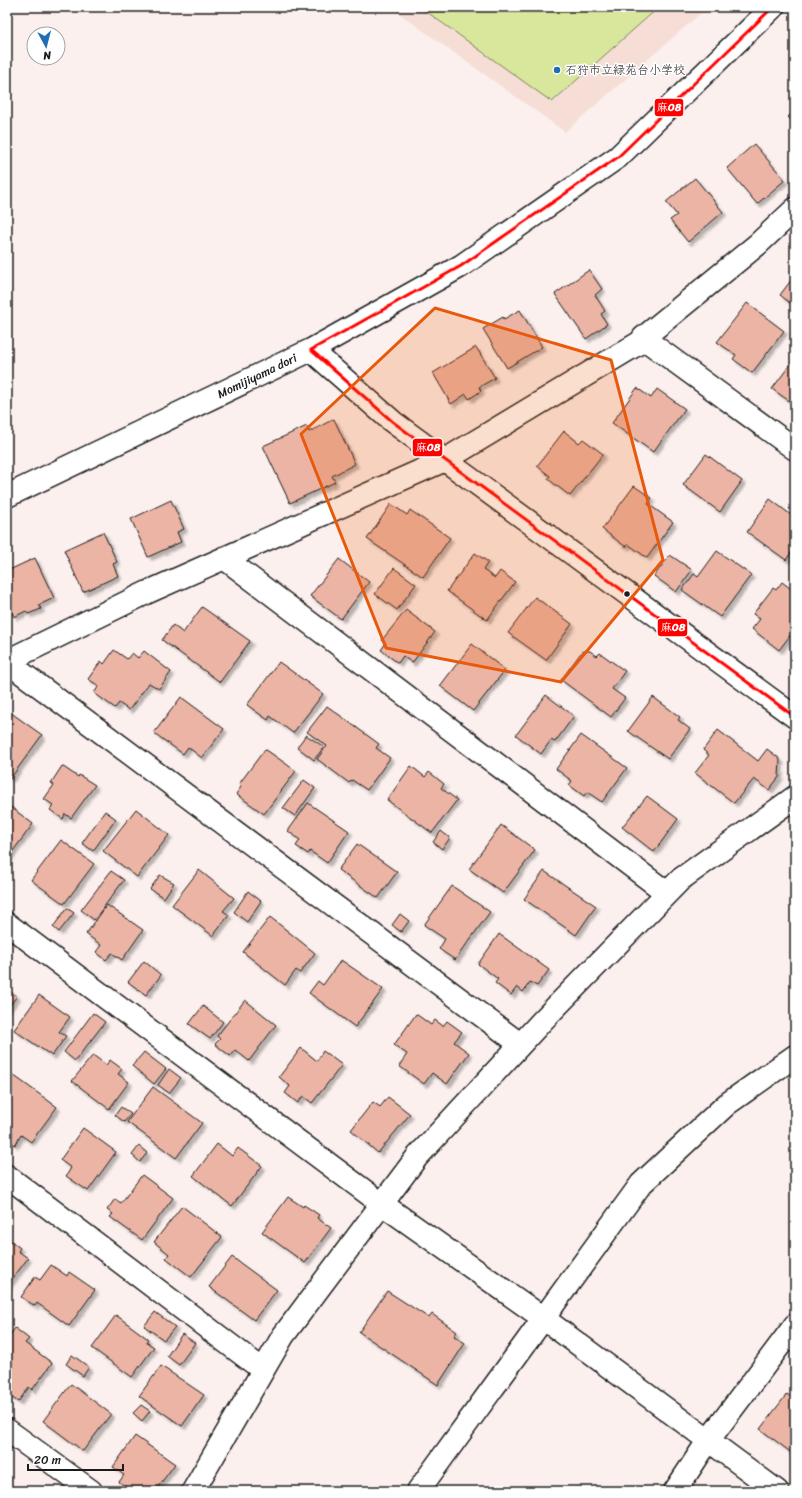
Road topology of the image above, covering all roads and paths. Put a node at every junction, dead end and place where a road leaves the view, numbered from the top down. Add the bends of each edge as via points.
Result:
1 (773, 7) edge
2 (795, 210) edge
3 (643, 338) junction
4 (311, 350) junction
5 (795, 449) edge
6 (444, 460) junction
7 (7, 496) edge
8 (224, 558) junction
9 (7, 662) edge
10 (795, 717) edge
11 (795, 797) edge
12 (667, 893) junction
13 (7, 924) edge
14 (520, 1044) junction
15 (795, 1056) edge
16 (7, 1176) edge
17 (382, 1204) junction
18 (543, 1318) junction
19 (795, 1325) edge
20 (263, 1370) junction
21 (7, 1430) edge
22 (708, 1440) junction
23 (91, 1491) edge
24 (192, 1491) edge
25 (418, 1491) edge
26 (675, 1491) edge
27 (777, 1491) edge

1 - 4 street, Momijiyama dori via 618,157 461,266
2 - 3 street via 758,244
3 - 5 street
3 - 6 street via 644,340
4 - 6 street via 393,422
4 - 7 street, Momijiyama dori
6 - 8 street
6 - 10 street
8 - 9 street via 148,592
8 - 12 street
9 - 14 street
11 - 12 street via 681,879
12 - 14 street
13 - 17 street
14 - 17 street via 417,1157
15 - 18 street via 727,1104 641,1184
16 - 20 street
17 - 18 street
17 - 20 street via 283,1336
18 - 22 street
18 - 25 street
19 - 22 street
20 - 24 street
21 - 23 street
22 - 26 street
22 - 27 street

